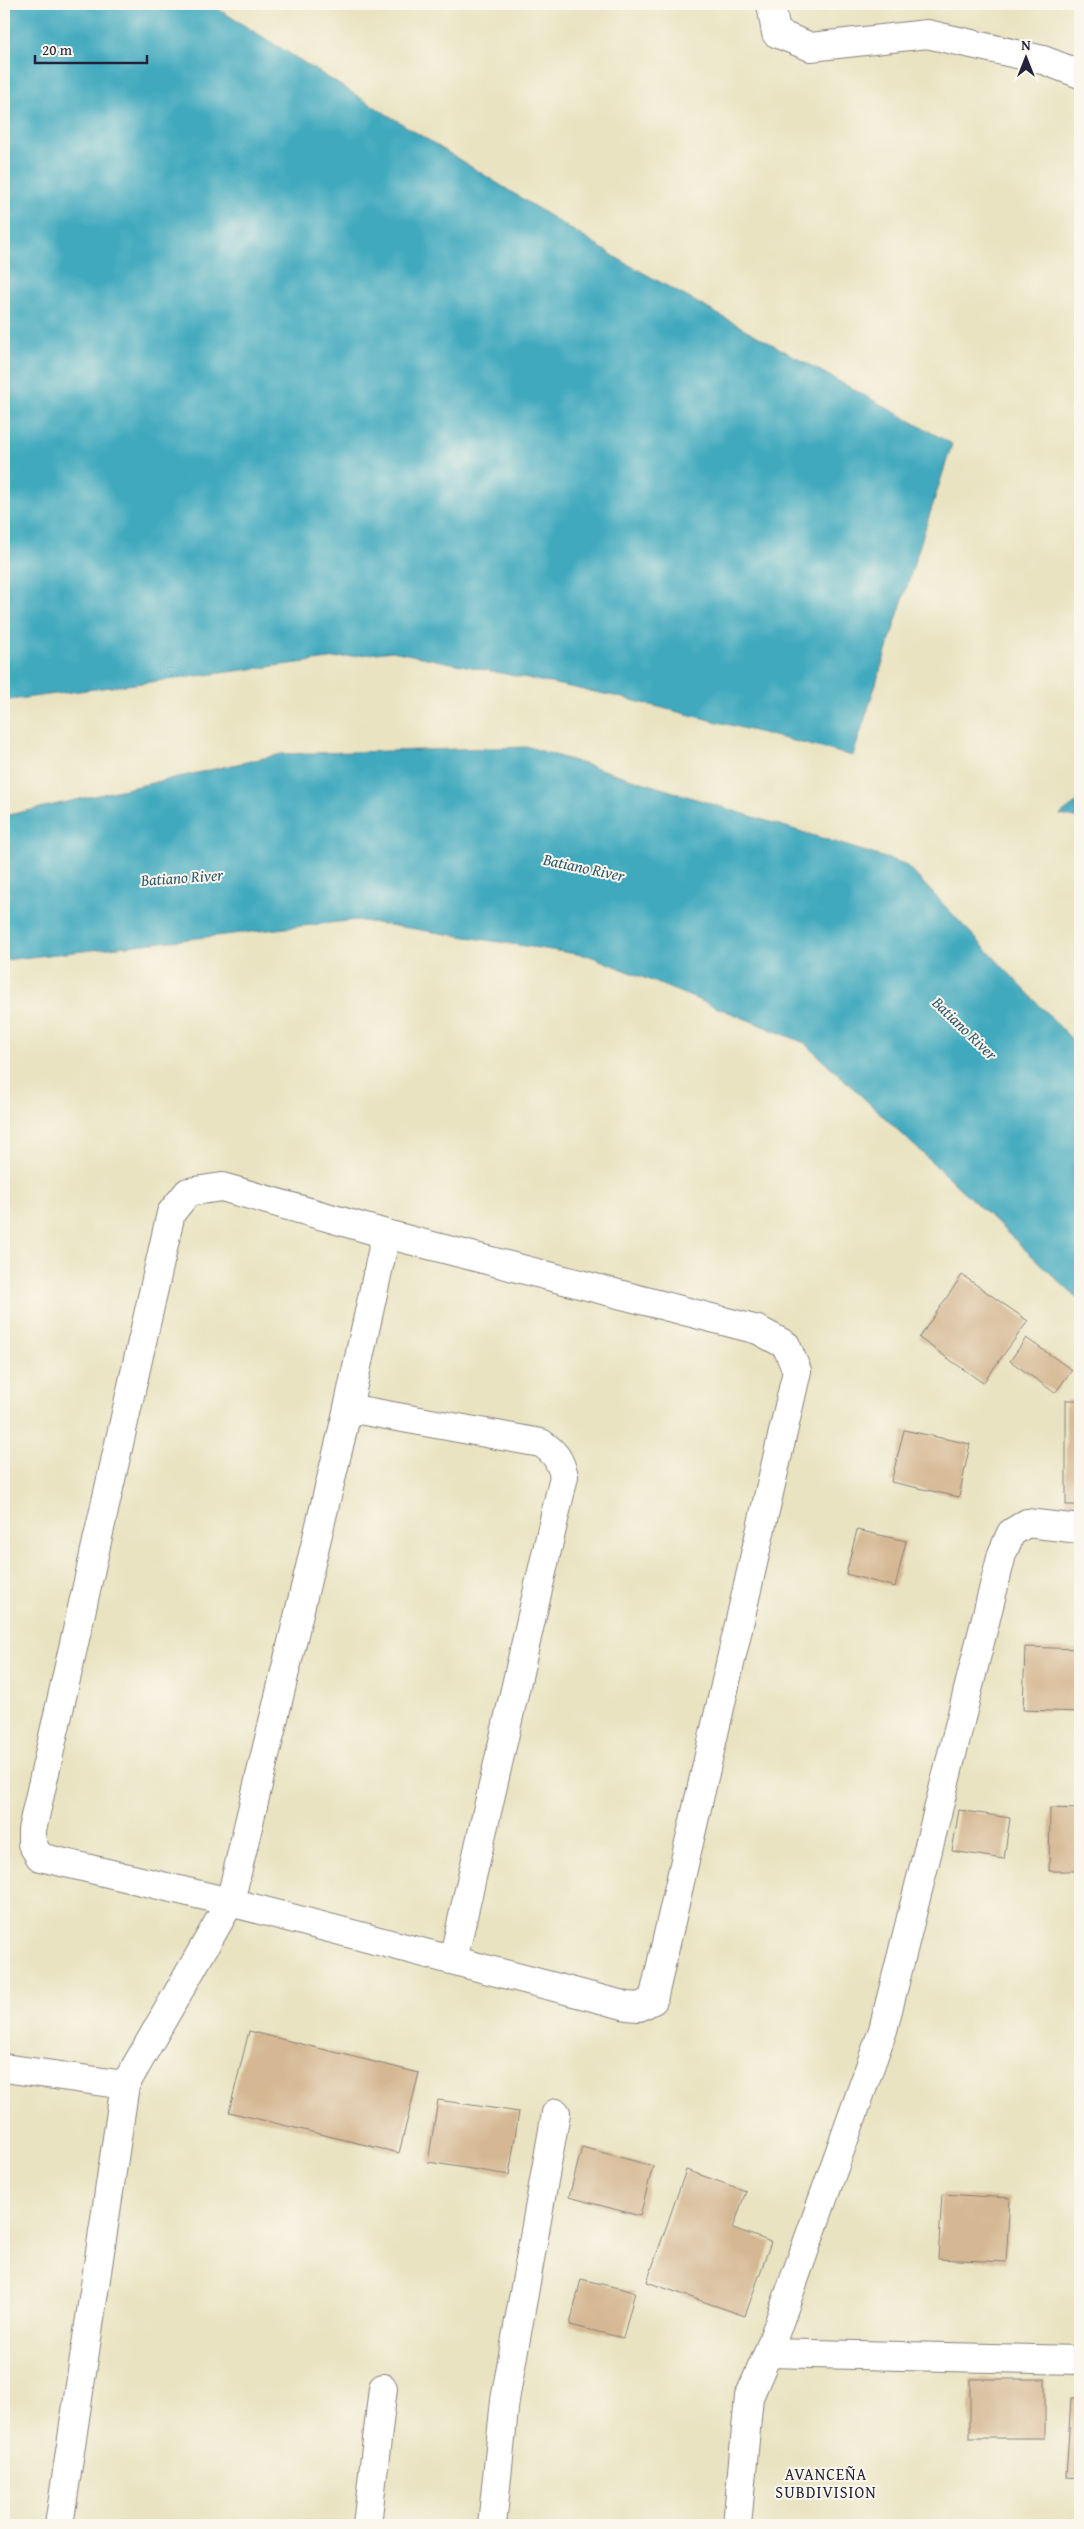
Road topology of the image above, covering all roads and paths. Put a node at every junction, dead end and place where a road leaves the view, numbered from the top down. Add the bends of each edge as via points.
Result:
1 (771, 4) edge
2 (1080, 74) edge
3 (386, 1234) junction
4 (348, 1408) junction
5 (1080, 1529) edge
6 (230, 1902) junction
7 (453, 1960) junction
8 (4, 2068) edge
9 (125, 2085) junction
10 (556, 2113) dead end
11 (768, 2353) junction
12 (1080, 2360) edge
13 (383, 2388) dead end
14 (59, 2525) edge
15 (367, 2525) edge
16 (492, 2525) edge
17 (737, 2525) edge

1 - 2 street via 776,33 811,47 928,34 1043,60
3 - 4 street
3 - 6 street via 222,1187 188,1192 171,1213 32,1830 32,1844 40,1857
3 - 7 street via 758,1330 786,1345 797,1371 653,2000 639,2006 627,2006
4 - 6 street
4 - 7 street via 541,1442 561,1462 564,1476
5 - 11 street via 1027,1523 1011,1533 1002,1554 883,2030
6 - 7 street
6 - 9 street
8 - 9 street
9 - 14 street
10 - 16 street via 505,2400
11 - 12 street
11 - 17 street via 749,2397
13 - 15 street

